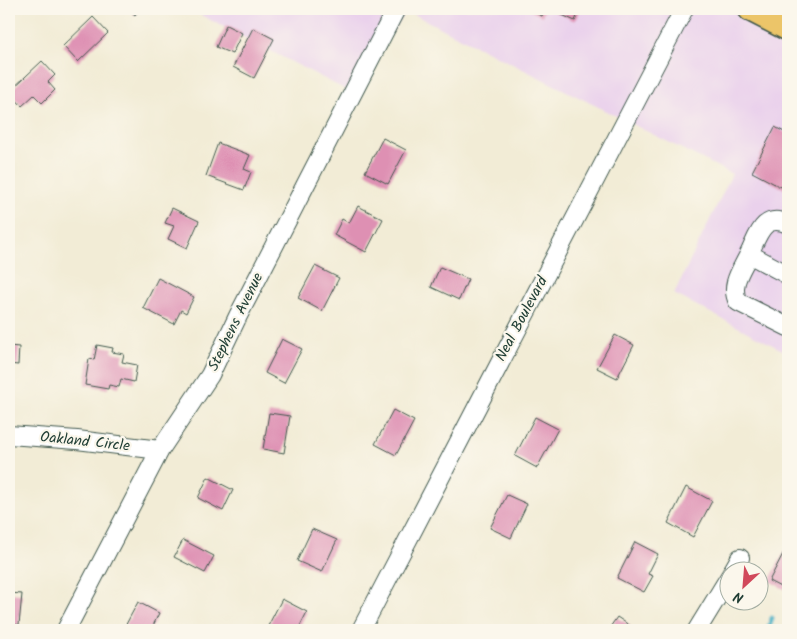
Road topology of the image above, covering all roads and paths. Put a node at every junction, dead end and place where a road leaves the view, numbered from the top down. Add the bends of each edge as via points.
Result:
1 (396, 9) edge
2 (684, 9) edge
3 (751, 9) edge
4 (788, 28) edge
5 (788, 224) edge
6 (749, 254) junction
7 (788, 275) edge
8 (788, 327) edge
9 (9, 435) edge
10 (160, 450) junction
11 (720, 592) edge
12 (66, 630) edge
13 (361, 630) edge
14 (697, 630) edge

1 - 10 street, Stephens Avenue via 210,375
2 - 13 street, Neal Boulevard
3 - 4 highway
5 - 6 street via 780,220 763,226
6 - 7 street
6 - 8 street via 733,287 734,295 738,302
9 - 10 street, Oakland Circle
10 - 12 street, Stephens Avenue
11 - 14 street

